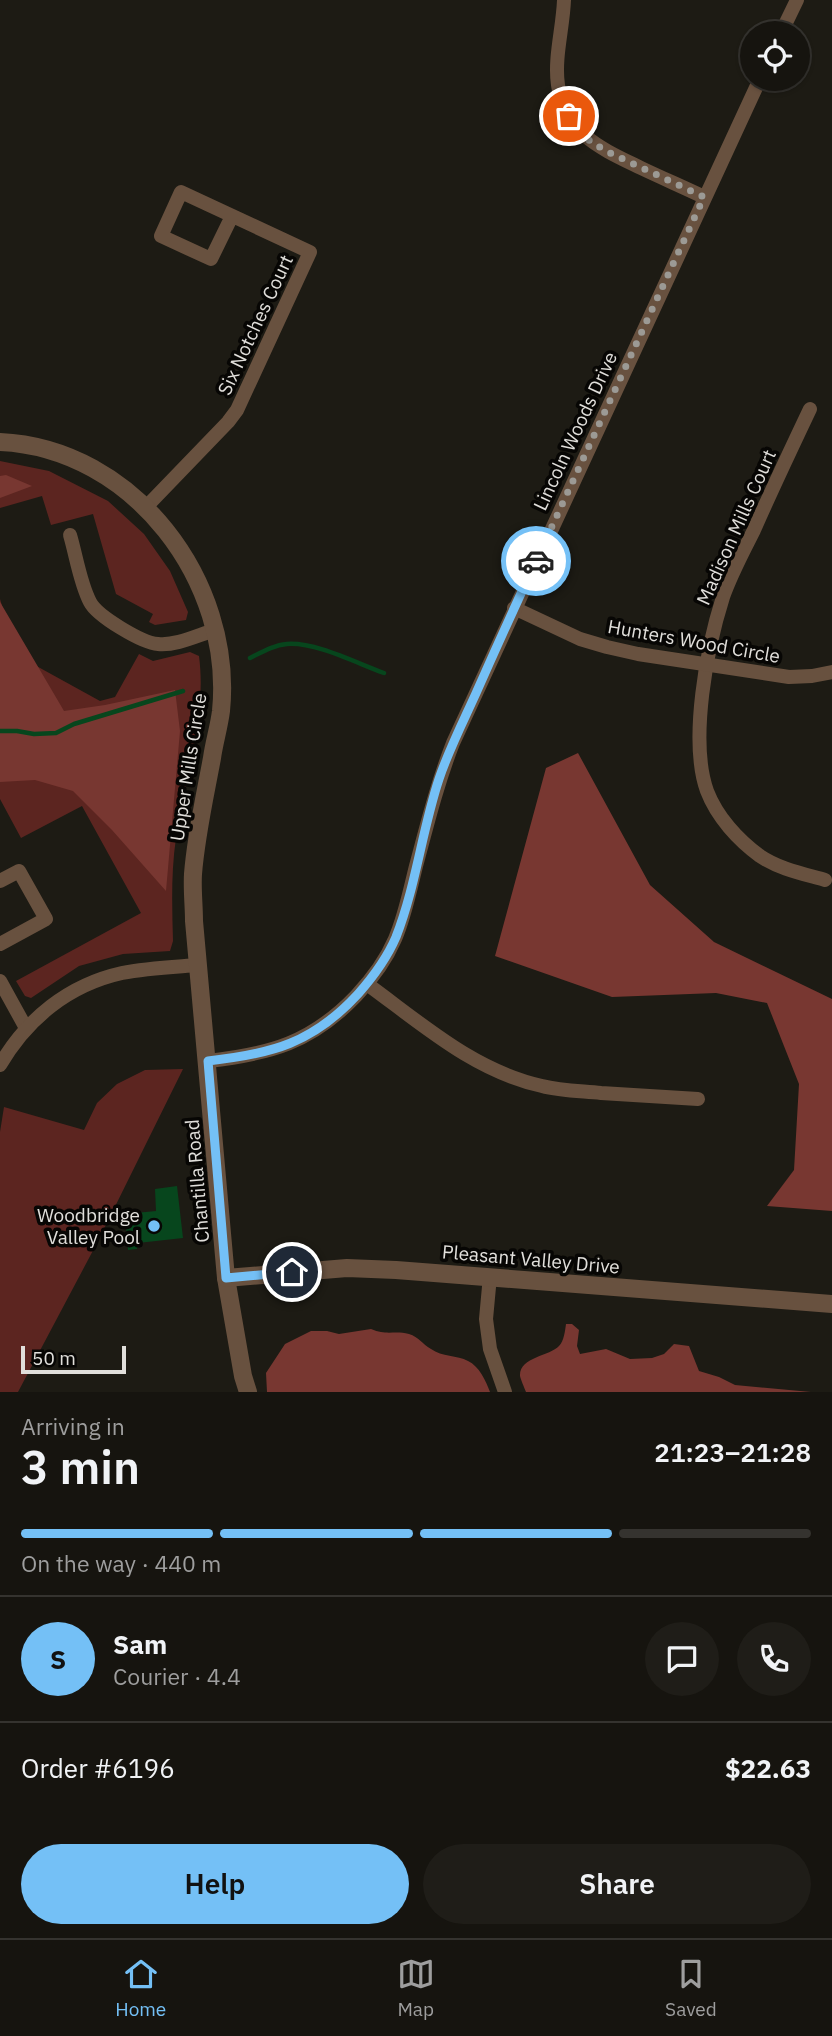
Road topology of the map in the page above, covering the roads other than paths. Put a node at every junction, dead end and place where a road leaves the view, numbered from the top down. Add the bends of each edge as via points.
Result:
1 (564, 0) edge
2 (797, 0) edge
3 (787, 21) edge
4 (754, 91) edge
5 (704, 197) junction
6 (232, 216) junction
7 (810, 409) dead end
8 (0, 442) edge
9 (146, 507) junction
10 (70, 534) dead end
11 (514, 608) junction
12 (215, 630) junction
13 (707, 664) junction
14 (832, 672) edge
15 (825, 880) dead end
16 (0, 881) edge
17 (0, 944) edge
18 (198, 965) junction
19 (0, 981) edge
20 (367, 984) junction
21 (26, 1028) junction
22 (208, 1061) junction
23 (0, 1065) edge
24 (698, 1099) dead end
25 (489, 1276) junction
26 (226, 1278) junction
27 (832, 1304) edge
28 (248, 1392) edge
29 (505, 1392) edge

1 - 5 street via 558,83 561,100 577,128 606,151
2 - 3 street
4 - 5 street, Lincoln Woods Drive
5 - 11 street, Lincoln Woods Drive
6 - 6 street, Six Notches Court via 181,192 161,236 211,259
6 - 9 street, Six Notches Court via 310,252 237,410
7 - 13 street, Madison Mills Court via 724,595
8 - 9 street, Upper Mills Circle via 49,450 91,467
9 - 12 street, Upper Mills Circle via 188,563
10 - 12 street via 88,600 105,618 158,644
11 - 13 street, Hunters Wood Circle via 607,647
11 - 20 street, Lincoln Woods Drive via 440,777 396,937
12 - 18 street, Upper Mills Circle via 221,712 193,875
13 - 14 street, Hunters Wood Circle via 789,677
13 - 15 street, Madison Mills Court via 700,744 702,770 715,808 728,827 763,858
16 - 17 street via 19,870 46,919
18 - 21 street via 104,978 65,995
18 - 22 street, Chantilla Road
19 - 21 street
20 - 22 street, Lincoln Woods Drive via 306,1037 262,1053
20 - 24 street via 451,1046 516,1078 566,1090
21 - 23 street
22 - 26 street, Chantilla Road
25 - 26 street, Pleasant Valley Drive via 346,1268
25 - 27 street, Pleasant Valley Drive
25 - 29 street via 486,1319 490,1349
26 - 28 street, Chantilla Road

